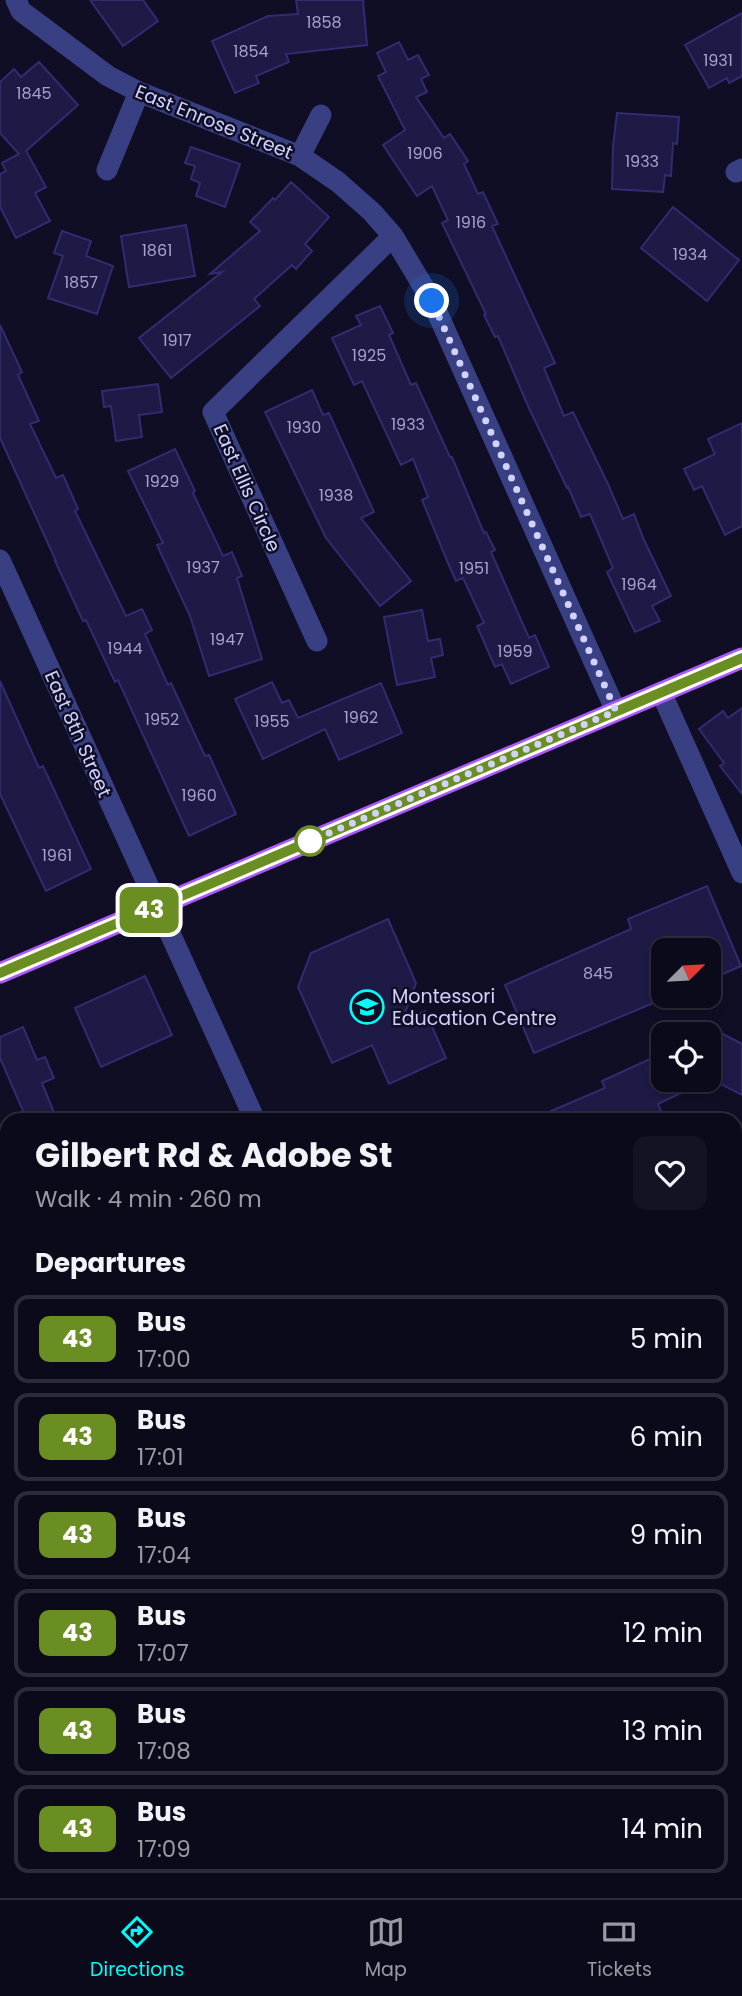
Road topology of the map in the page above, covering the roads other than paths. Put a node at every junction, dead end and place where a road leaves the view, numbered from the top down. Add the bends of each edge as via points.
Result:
1 (24, 4) edge
2 (139, 92) junction
3 (321, 115) dead end
4 (299, 156) junction
5 (107, 170) dead end
6 (393, 236) junction
7 (0, 560) edge
8 (317, 641) dead end
9 (742, 658) edge
10 (661, 692) junction
11 (616, 711) junction
12 (742, 873) edge
13 (158, 906) junction
14 (0, 973) edge
15 (252, 1113) edge

1 - 2 street, East Enrose Street via 108,76
2 - 4 street, East Enrose Street
2 - 5 street
3 - 4 street
4 - 6 street, East Enrose Street via 338,182
6 - 8 street, East Ellis Circle via 213,412
6 - 11 street, East Enrose Street via 432,301
7 - 13 street, East 8th Street
9 - 10 main road
10 - 11 main road
10 - 12 street
11 - 13 main road
13 - 14 main road
13 - 15 street, East 8th Street

